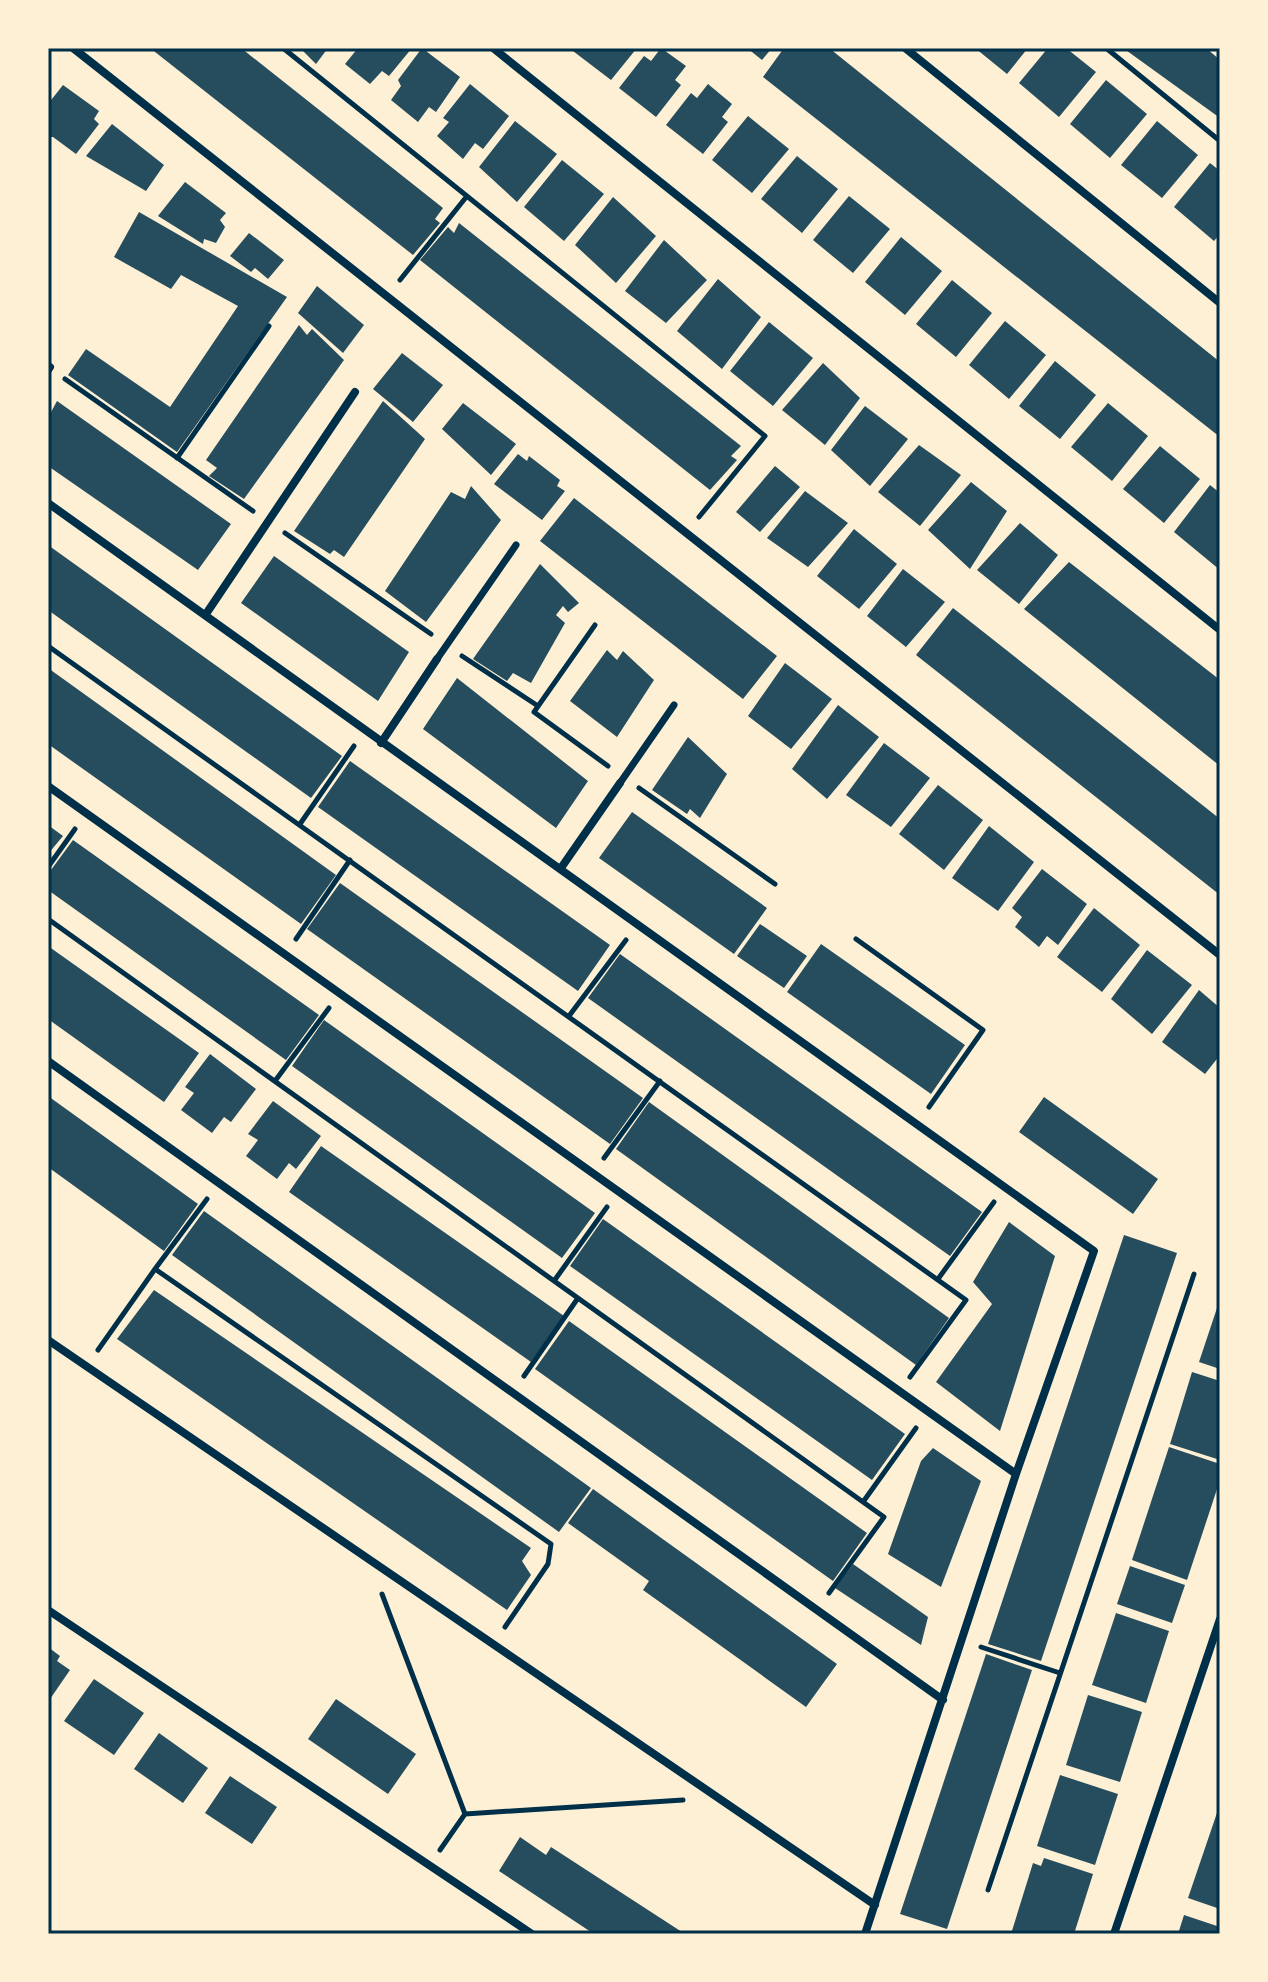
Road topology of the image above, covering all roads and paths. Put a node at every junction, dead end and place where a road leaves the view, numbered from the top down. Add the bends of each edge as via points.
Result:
1 (73, 48) edge
2 (283, 48) edge
3 (493, 48) edge
4 (905, 48) edge
5 (1106, 48) edge
6 (1220, 141) edge
7 (467, 196) junction
8 (387, 296) junction
9 (1220, 303) edge
10 (269, 326) dead end
11 (49, 368) edge
12 (355, 392) dead end
13 (177, 458) junction
14 (48, 503) edge
15 (268, 521) junction
16 (686, 533) junction
17 (516, 545) dead end
18 (206, 614) junction
19 (1220, 630) edge
20 (48, 646) edge
21 (447, 646) junction
22 (437, 659) joint
23 (674, 705) dead end
24 (538, 706) dead end
25 (364, 731) junction
26 (381, 743) junction
27 (620, 783) joint
28 (48, 786) edge
29 (86, 813) junction
30 (300, 824) junction
31 (350, 860) junction
32 (48, 867) edge
33 (561, 868) junction
34 (48, 919) edge
35 (638, 924) junction
36 (856, 939) dead end
37 (285, 955) junction
38 (1220, 955) edge
39 (339, 993) junction
40 (569, 1016) junction
41 (48, 1061) edge
42 (275, 1081) junction
43 (660, 1081) junction
44 (917, 1124) junction
45 (593, 1173) junction
46 (219, 1183) junction
47 (1005, 1187) junction
48 (619, 1191) junction
49 (155, 1269) junction
50 (1194, 1274) dead end
51 (938, 1279) junction
52 (554, 1281) junction
53 (578, 1298) junction
54 (48, 1340) edge
55 (86, 1366) junction
56 (900, 1391) junction
57 (513, 1393) junction
58 (928, 1411) junction
59 (1016, 1474) junction
60 (863, 1502) junction
61 (369, 1560) junction
62 (48, 1610) edge
63 (817, 1610) junction
64 (1220, 1619) edge
65 (962, 1640) junction
66 (493, 1644) junction
67 (1060, 1673) junction
68 (943, 1700) junction
69 (718, 1798) junction
70 (465, 1814) junction
71 (430, 1865) junction
72 (988, 1890) dead end
73 (875, 1905) junction
74 (532, 1934) edge
75 (865, 1934) edge
76 (1114, 1934) edge

1 - 8 street
2 - 7 path
3 - 19 street
4 - 9 street
5 - 6 path
7 - 8 path
7 - 16 path via 765,436
8 - 16 street
10 - 13 path
11 - 13 path
12 - 15 street
13 - 15 path
14 - 18 street
15 - 18 street
15 - 21 path
16 - 38 street
17 - 21 street
18 - 25 street
20 - 30 path
21 - 22 street
21 - 24 path
22 - 26 street
23 - 27 street
25 - 26 street
25 - 30 path
26 - 33 street
27 - 33 street
28 - 29 street
29 - 32 path
29 - 37 street
30 - 31 path
31 - 37 path
31 - 40 path
33 - 35 street
34 - 42 path
35 - 40 path
35 - 44 street
36 - 44 path via 983,1030
37 - 39 street
39 - 42 path
39 - 45 street
40 - 43 path
41 - 46 street
42 - 52 path
43 - 45 path
43 - 51 path
44 - 47 street
45 - 48 street
46 - 49 path
46 - 57 street
47 - 51 path
47 - 59 street via 1094,1251
48 - 52 path
48 - 56 street
49 - 55 path
49 - 66 path via 551,1544 548,1564
50 - 67 path
51 - 56 path via 966,1300
52 - 53 path
53 - 57 path
53 - 60 path
54 - 55 street
55 - 61 street
56 - 58 street
57 - 63 street
58 - 59 street
58 - 60 path
59 - 65 street
60 - 63 path via 884,1517
61 - 66 street
61 - 70 path
62 - 71 street
63 - 68 street
64 - 76 street
65 - 67 path
65 - 68 street
66 - 69 street
67 - 72 path
68 - 73 street
69 - 70 path
69 - 73 street
70 - 71 path
71 - 74 street
73 - 75 street

